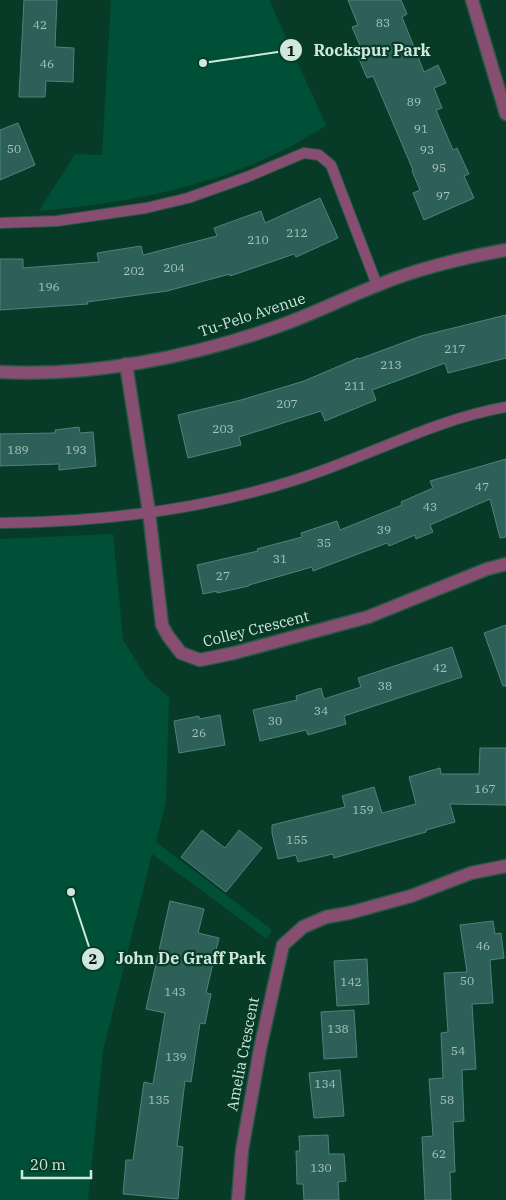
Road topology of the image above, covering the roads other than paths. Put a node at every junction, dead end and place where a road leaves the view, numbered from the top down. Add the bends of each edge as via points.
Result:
1 (476, 1) edge
2 (506, 114) edge
3 (0, 223) edge
4 (506, 250) edge
5 (377, 285) junction
6 (126, 364) junction
7 (0, 372) edge
8 (506, 408) edge
9 (149, 512) junction
10 (0, 523) edge
11 (506, 564) edge
12 (506, 866) edge
13 (238, 1200) edge

1 - 2 street
3 - 5 lane via 57,221 146,208 196,195 304,153 319,155 331,165
4 - 5 street, Tu-Pelo Avenue via 434,265
5 - 6 street, Tu-Pelo Avenue via 301,318 249,336
6 - 7 street, Tu-Pelo Avenue via 52,372
6 - 9 street, Colley Crescent
8 - 9 lane via 431,428 295,480 231,498
9 - 10 lane via 73,521
9 - 11 street, Colley Crescent via 162,625 181,653 200,660 368,617
12 - 13 street, Amelia Crescent via 471,873 411,896 326,917 303,927 282,945 242,1150

